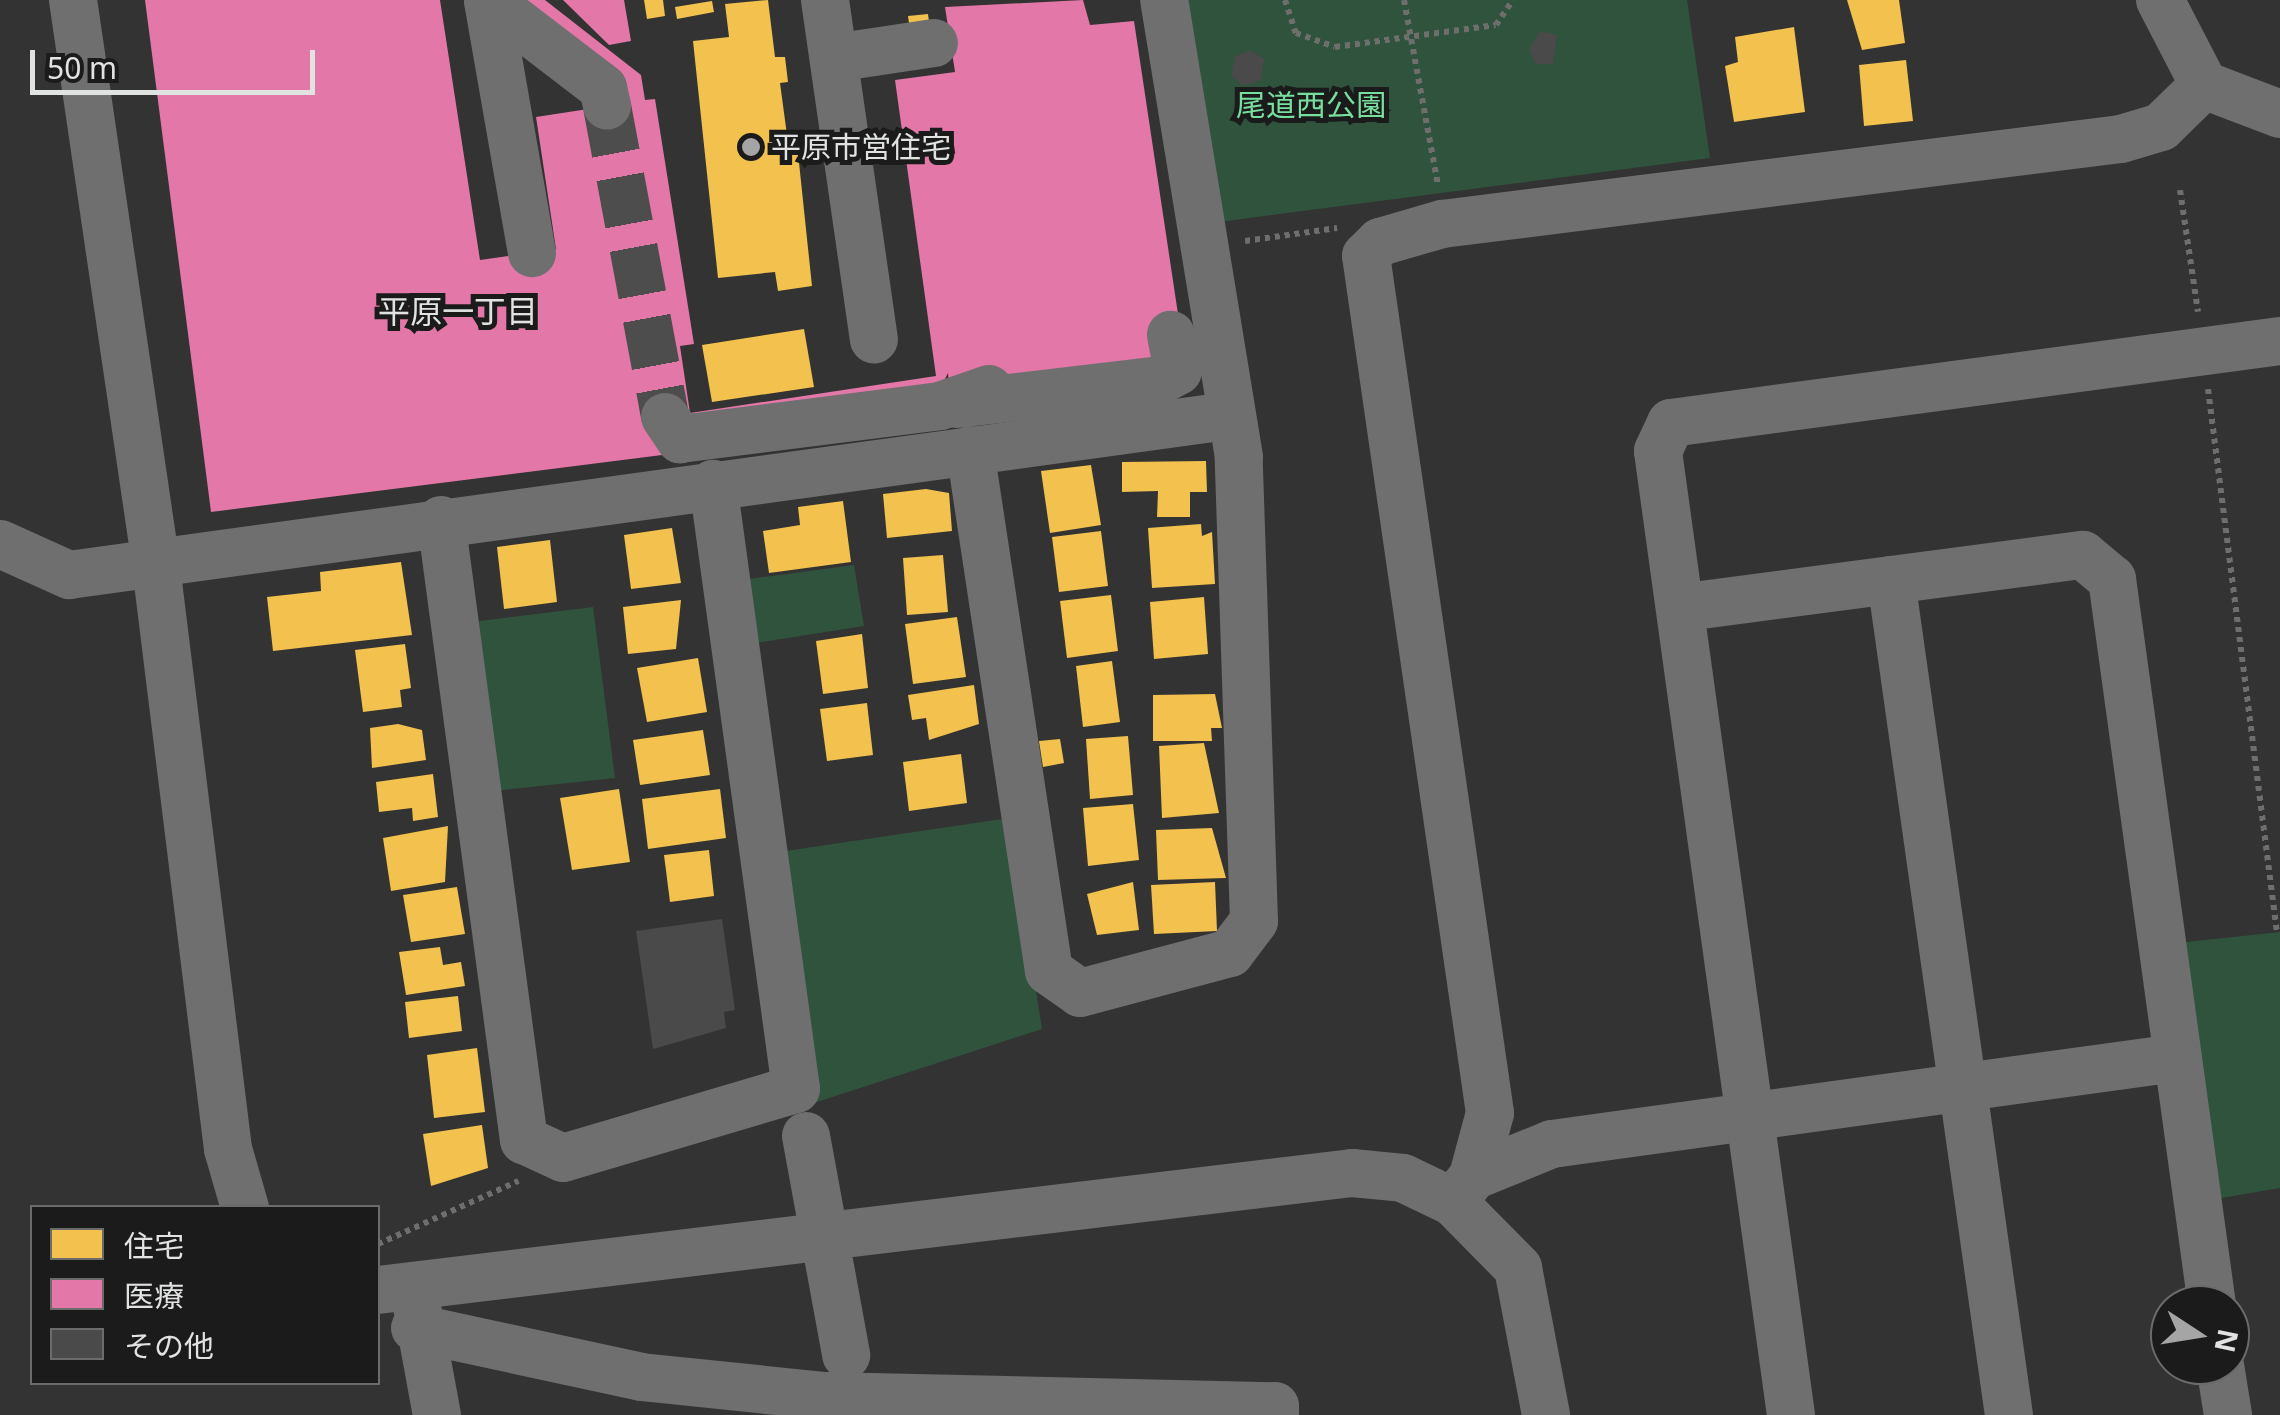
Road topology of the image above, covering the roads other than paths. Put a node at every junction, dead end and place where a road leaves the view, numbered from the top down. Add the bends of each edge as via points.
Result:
1 (73, 0) edge
2 (488, 0) edge
3 (826, 0) edge
4 (1164, 0) edge
5 (2160, 0) edge
6 (934, 43) dead end
7 (834, 58) junction
8 (2204, 86) junction
9 (607, 106) tunnel mouth
10 (2280, 114) edge
11 (532, 253) dead end
12 (1171, 336) dead end
13 (874, 339) dead end
14 (2280, 342) edge
15 (989, 390) dead end
16 (940, 406) junction
17 (1227, 416) junction
18 (665, 417) dead end
19 (970, 450) junction
20 (713, 484) junction
21 (441, 520) junction
22 (0, 544) edge
23 (155, 558) junction
24 (1891, 580) junction
25 (1686, 607) junction
26 (2176, 1058) junction
27 (1961, 1085) junction
28 (796, 1089) junction
29 (1752, 1119) junction
30 (1463, 1189) junction
31 (244, 1205) edge
32 (2209, 1285) edge
33 (403, 1303) edge
34 (2223, 1385) edge
35 (854, 1388) edge
36 (644, 1396) edge
37 (1052, 1407) edge
38 (437, 1415) edge
39 (1275, 1415) edge
40 (1546, 1415) edge
41 (1791, 1415) edge
42 (2009, 1415) edge
43 (2228, 1415) edge

1 - 23 street
2 - 9 street via 603,88
2 - 11 street
3 - 7 street
4 - 17 street
5 - 8 street
6 - 7 street
7 - 13 street
8 - 10 street
8 - 30 street via 2161,127 2121,138 1442,224 1380,242 1366,256 1490,1113
12 - 16 street via 1178,371 1161,380
14 - 25 street via 1671,424 1658,451
15 - 16 street
16 - 18 street via 680,439
17 - 19 street
17 - 19 street via 1239,457 1254,921 1230,953 1080,992 1048,971
19 - 20 street
20 - 21 street
20 - 28 street
21 - 23 street
21 - 28 street via 524,1140 563,1158
22 - 23 street via 69,576
23 - 31 street via 228,1149
24 - 25 street
24 - 26 street via 2084,554 2112,580
24 - 27 street
25 - 29 street
26 - 27 street
26 - 32 street
27 - 29 street
27 - 42 street
28 - 35 street, bridge
29 - 30 street via 1552,1144
29 - 41 street
30 - 33 street via 1352,1173
30 - 40 street via 1518,1268
33 - 36 street
33 - 38 street
34 - 43 street
35 - 36 street
35 - 37 street
37 - 39 street via 1274,1406

